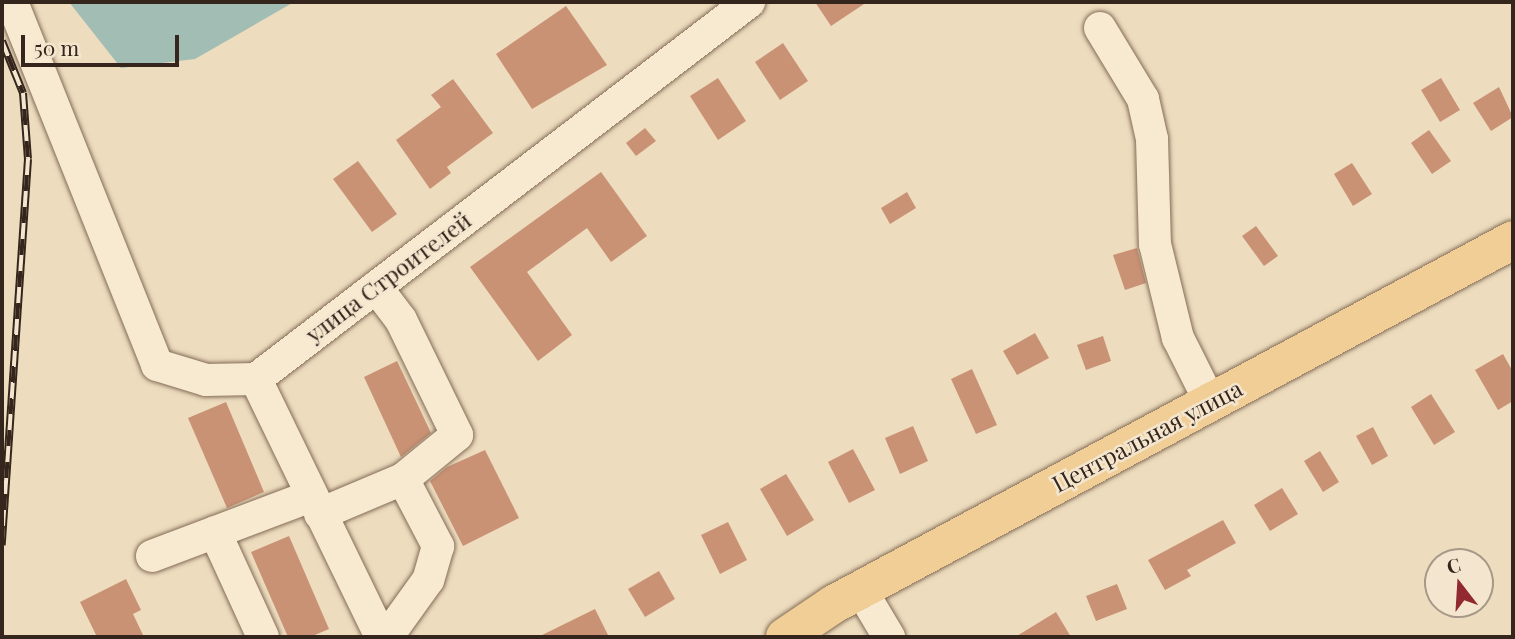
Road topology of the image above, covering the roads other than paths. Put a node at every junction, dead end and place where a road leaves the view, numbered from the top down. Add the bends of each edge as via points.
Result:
1 (12, 2) edge
2 (749, 2) edge
3 (1100, 28) dead end
4 (1513, 240) edge
5 (376, 287) junction
6 (256, 379) junction
7 (1210, 402) junction
8 (403, 479) junction
9 (315, 505) junction
10 (215, 532) junction
11 (152, 556) dead end
12 (861, 590) junction
13 (263, 637) edge
14 (381, 637) edge
15 (387, 637) edge
16 (785, 637) edge
17 (889, 637) edge

1 - 6 street via 157,365 206,380
2 - 5 street, улица Строителей
3 - 7 street via 1143,99 1152,139 1155,244 1178,338
4 - 7 main road, Центральная улица
5 - 6 street, улица Строителей
5 - 8 street via 401,320 457,435
6 - 9 street
7 - 12 main road, Центральная улица
8 - 9 street
8 - 15 street via 438,546 428,580
9 - 10 street
9 - 14 street
10 - 11 street
10 - 13 street
12 - 16 main road, Центральная улица
12 - 17 street

